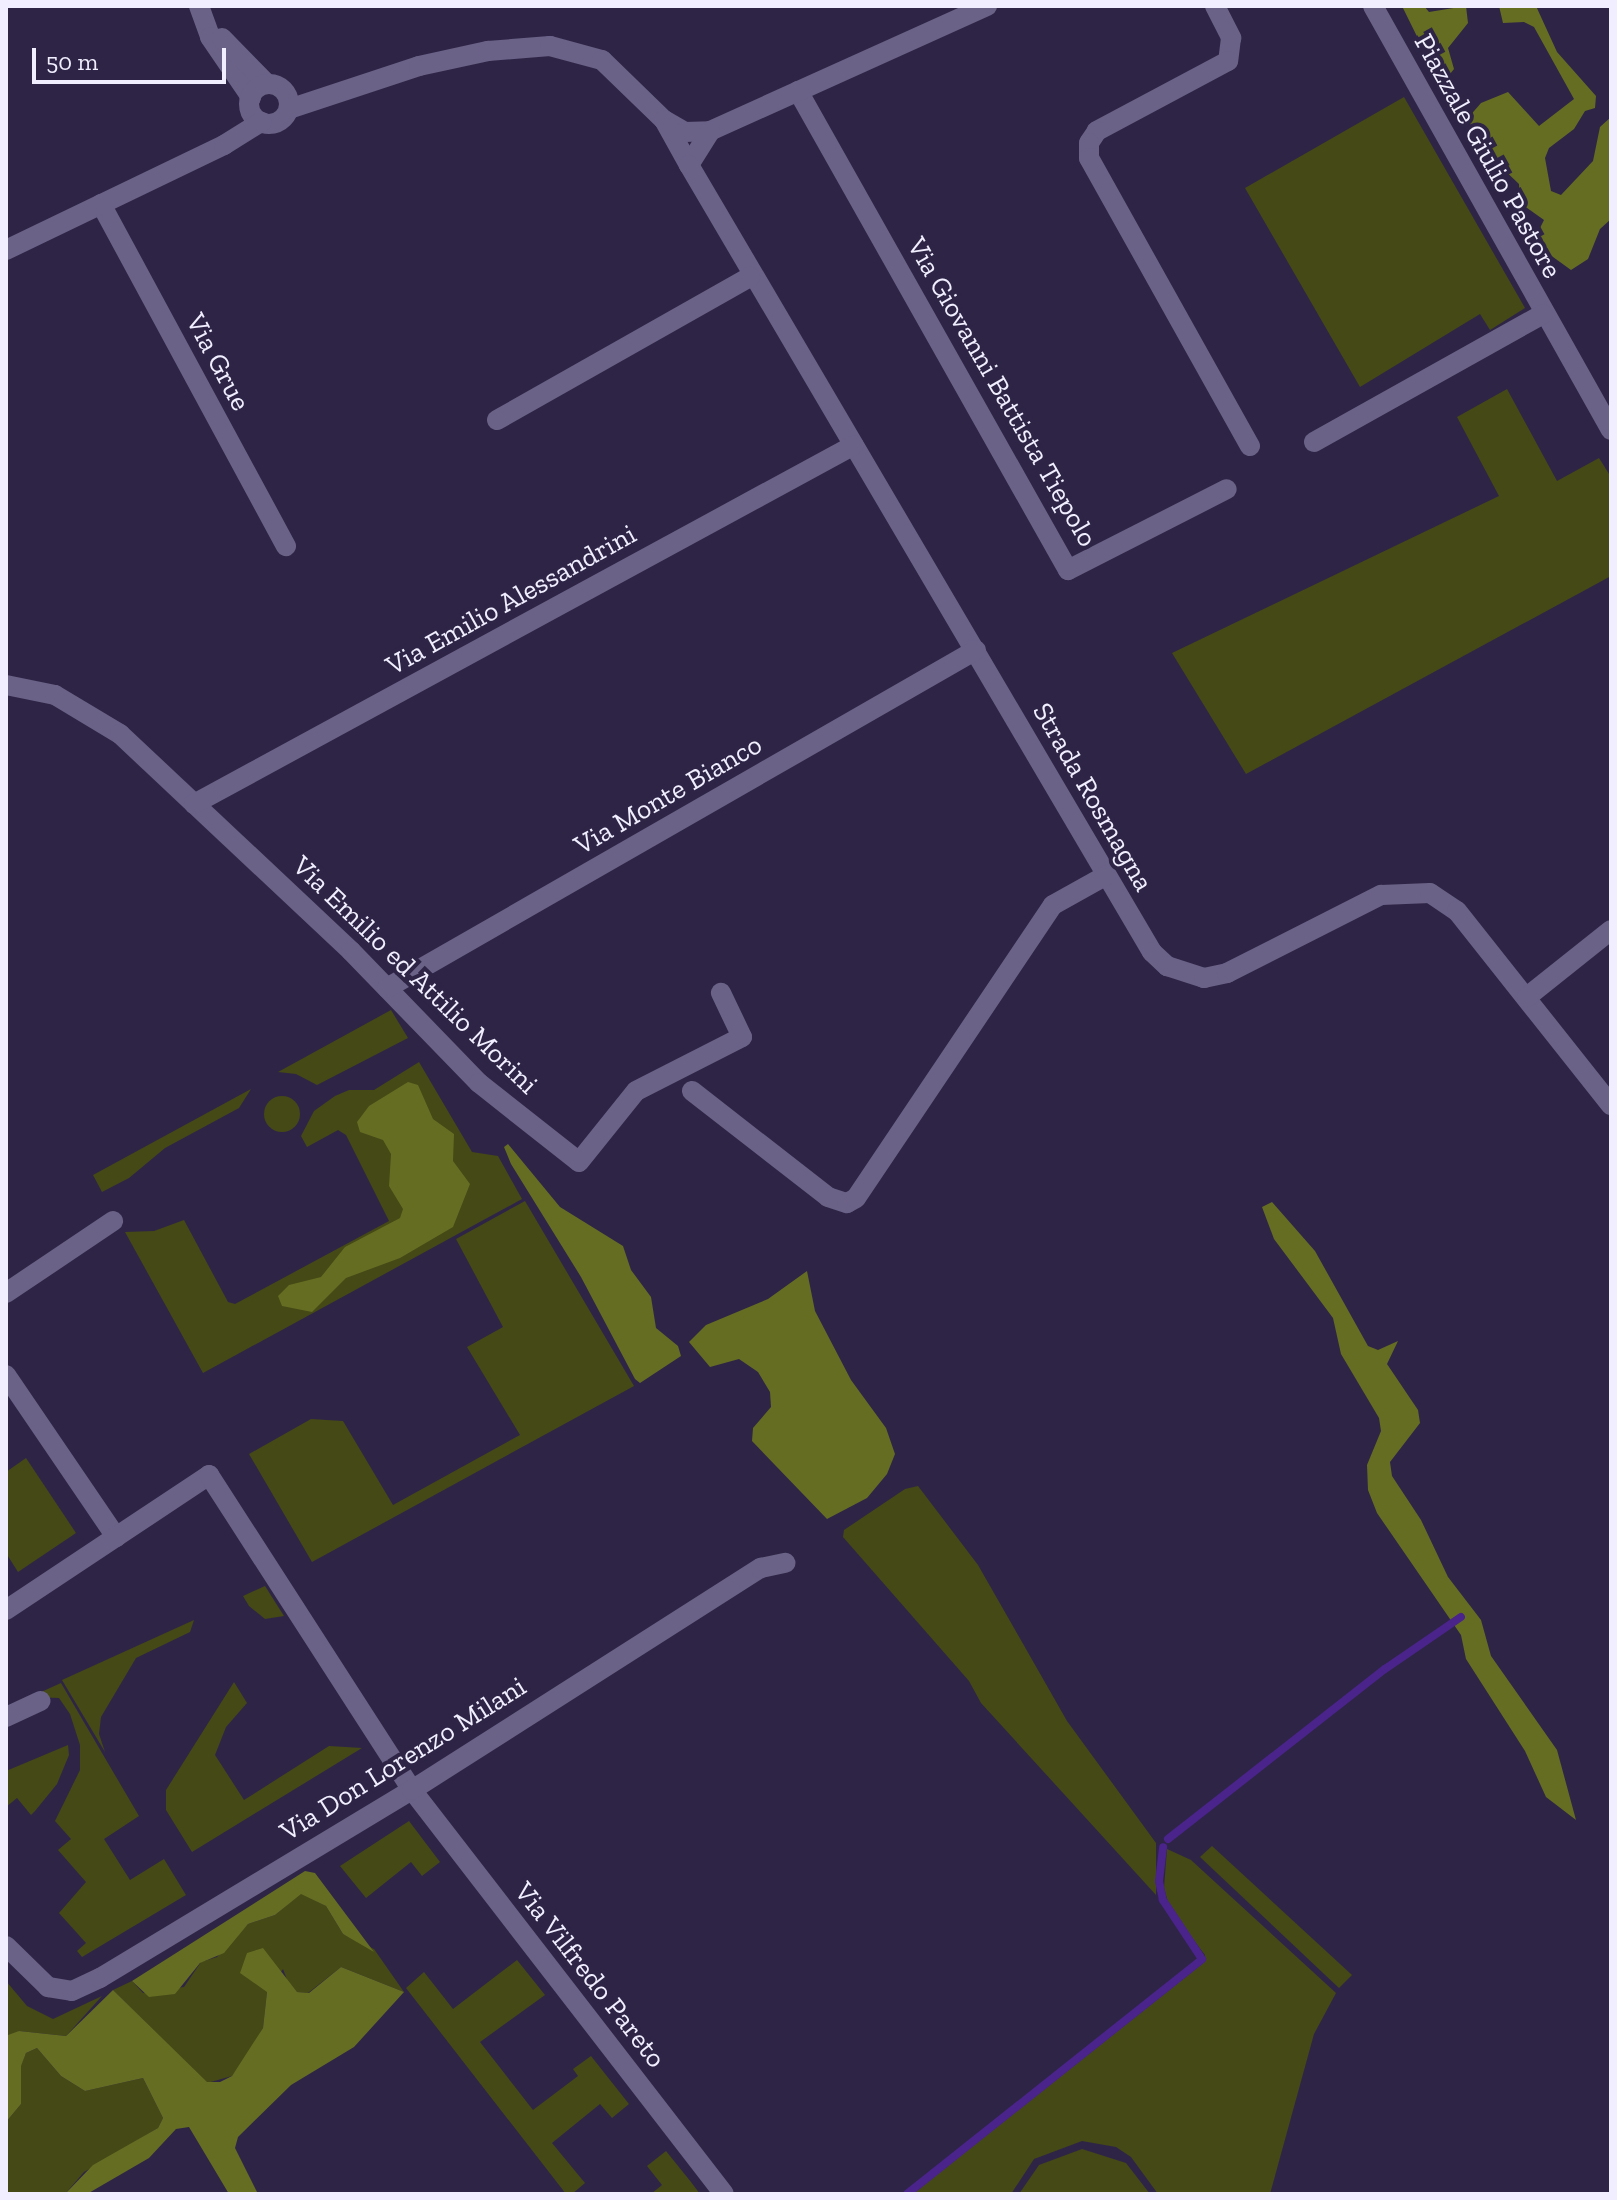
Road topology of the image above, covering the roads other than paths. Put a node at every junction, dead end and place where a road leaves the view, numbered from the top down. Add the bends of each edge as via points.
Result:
1 (199, 6) edge
2 (987, 6) edge
3 (1215, 6) edge
4 (1373, 6) edge
5 (345, 87) junction
6 (798, 91) junction
7 (262, 100) junction
8 (289, 109) junction
9 (664, 120) junction
10 (710, 131) junction
11 (689, 165) junction
12 (101, 204) junction
13 (6, 250) edge
14 (750, 277) junction
15 (1543, 314) junction
16 (497, 420) dead end
17 (1611, 430) edge
18 (1314, 442) dead end
19 (854, 445) junction
20 (1250, 446) dead end
21 (1227, 489) dead end
22 (286, 546) dead end
23 (976, 650) junction
24 (6, 685) edge
25 (194, 804) junction
26 (1105, 876) junction
27 (1611, 930) edge
28 (387, 988) junction
29 (721, 993) dead end
30 (1527, 997) junction
31 (692, 1091) dead end
32 (1611, 1105) edge
33 (113, 1221) dead end
34 (6, 1293) edge
35 (6, 1375) edge
36 (116, 1537) junction
37 (785, 1563) dead end
38 (6, 1610) edge
39 (41, 1701) dead end
40 (6, 1717) edge
41 (412, 1790) junction
42 (6, 1946) edge
43 (724, 2194) edge

1 - 7 street via 210,37
2 - 6 street
3 - 20 street via 1231,38 1228,61 1097,131 1089,143 1089,158
4 - 15 street, Piazzale Giulio Pastore
5 - 7 street
5 - 8 street
5 - 9 street via 488,51 550,46 602,60
6 - 10 street
6 - 21 street, Via Giovanni Battista Tiepolo via 1068,570
7 - 8 street
7 - 8 street via 281,120
7 - 12 street via 224,145
9 - 10 street via 685,132
9 - 11 street, Strada Rosmagna
10 - 11 street
11 - 14 street, Strada Rosmagna
12 - 13 street
12 - 22 street, Via Grue
14 - 16 street
14 - 19 street, Strada Rosmagna
15 - 17 street
15 - 18 street, Piazzale Giulio Pastore
19 - 23 street, Strada Rosmagna
19 - 25 street, Via Emilio Alessandrini
23 - 26 street, Strada Rosmagna
23 - 28 street, Via Monte Bianco
24 - 25 street, Via Emilio ed Attilio Morini via 55,695 88,711
25 - 28 street, Via Emilio ed Attilio Morini
26 - 30 street, Strada Rosmagna via 1152,952 1187,976 1227,973 1381,895 1430,893 1457,911
26 - 31 street via 1053,905 856,1198 847,1203 828,1197
27 - 30 street
28 - 29 street, Via Emilio ed Attilio Morini via 479,1083 579,1162 636,1091 742,1037
30 - 32 street, Strada Rosmagna
33 - 34 street
35 - 36 street
36 - 38 street
36 - 41 street, Via Vilfredo Pareto via 209,1475
37 - 41 street, Via Don Lorenzo Milani via 761,1568
39 - 40 street
41 - 42 street, Via Don Lorenzo Milani via 72,1991 48,1987
41 - 43 street, Via Vilfredo Pareto

